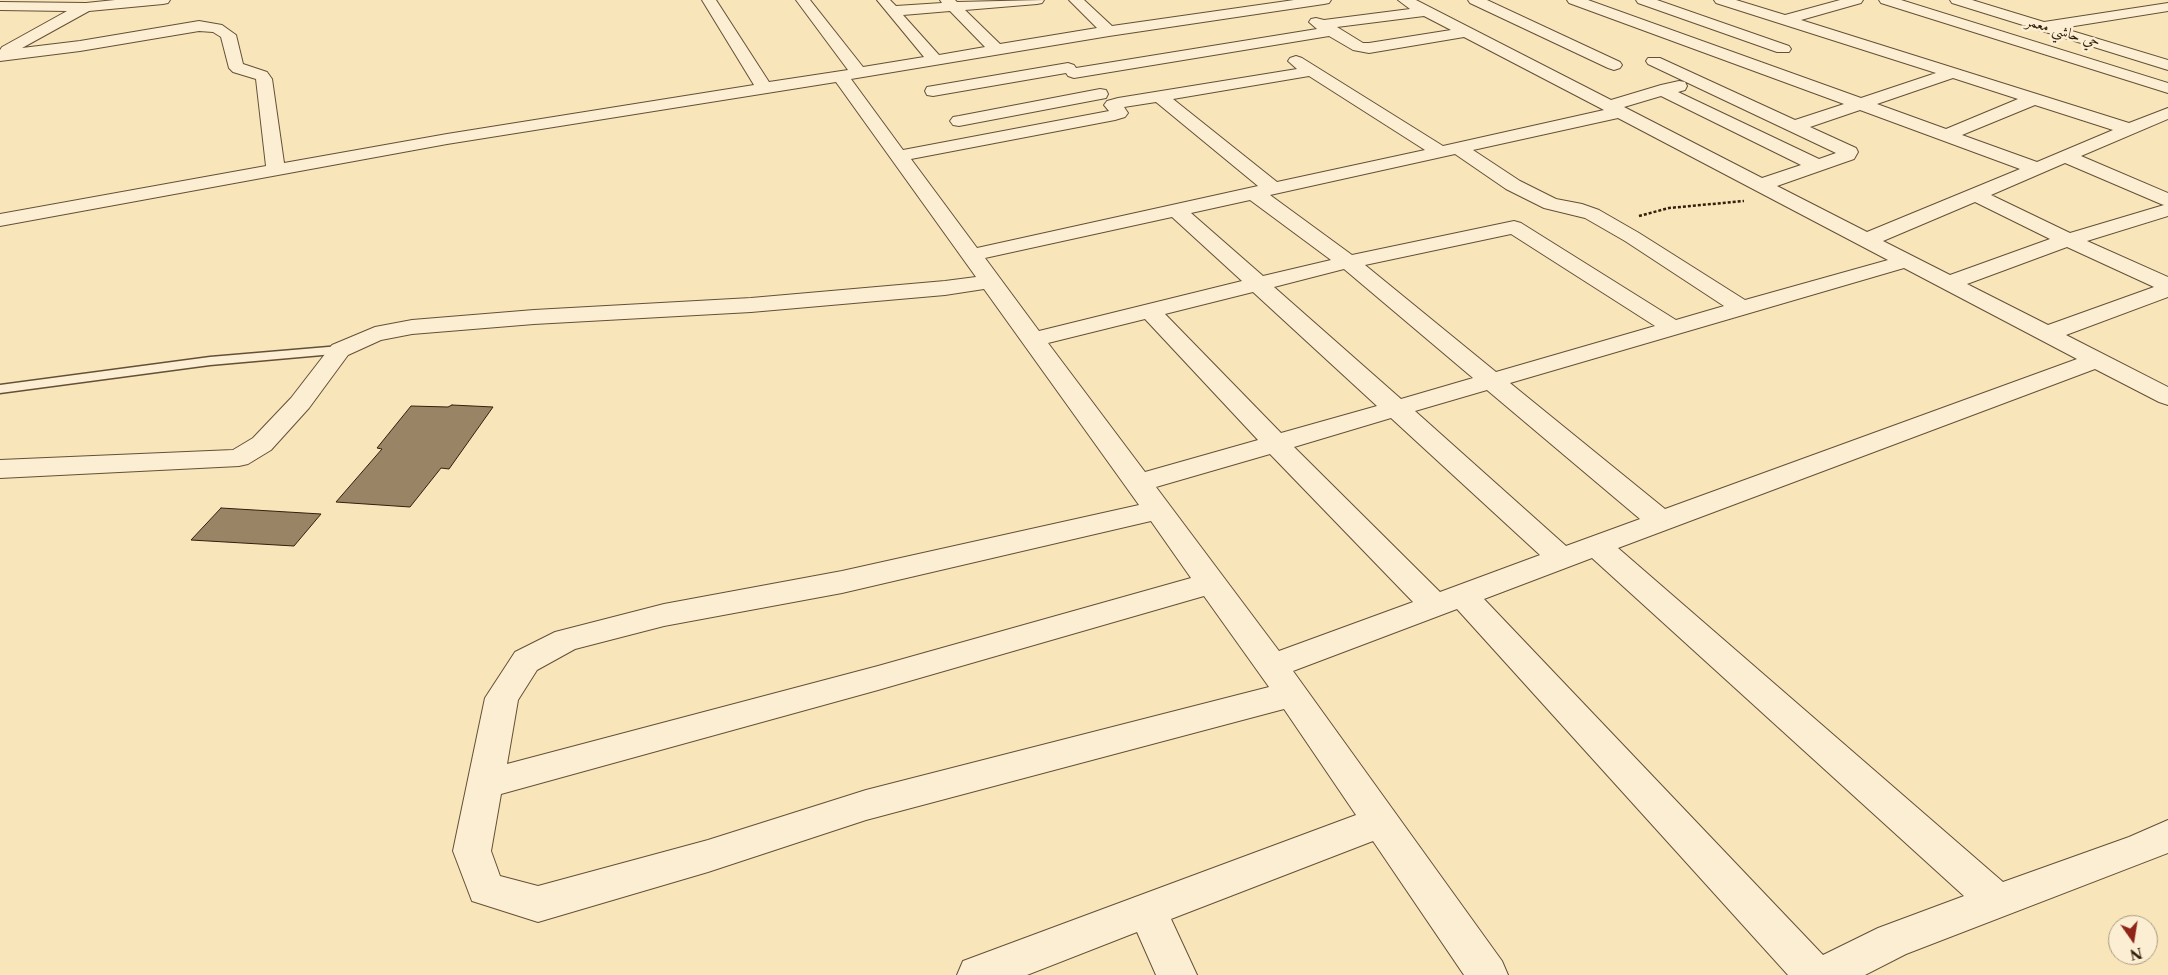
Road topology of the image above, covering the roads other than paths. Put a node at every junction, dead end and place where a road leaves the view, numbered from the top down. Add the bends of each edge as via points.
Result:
1 (163, 0) edge
2 (709, 0) edge
3 (803, 0) edge
4 (1038, 0) edge
5 (1076, 0) edge
6 (1324, 0) edge
7 (1475, 0) edge
8 (1574, 0) edge
9 (1643, 0) edge
10 (1721, 0) edge
11 (1856, 0) edge
12 (1886, 0) edge
13 (1957, 0) edge
14 (89, 3) edge
15 (949, 3) edge
16 (1416, 3) edge
17 (1795, 3) dead end
18 (887, 5) edge
19 (1287, 5) junction
20 (0, 6) edge
21 (28, 7) junction
22 (2168, 7) edge
23 (1819, 10) junction
24 (1223, 15) junction
25 (0, 19) edge
26 (1785, 20) junction
27 (2043, 26) junction
28 (1327, 28) junction
29 (1109, 32) junction
30 (1466, 32) junction
31 (1829, 34) junction
32 (1038, 43) junction
33 (1268, 43) junction
34 (2150, 46) dead end
35 (1784, 49) junction
36 (997, 50) junction
37 (2122, 50) junction
38 (0, 55) edge
39 (935, 60) junction
40 (1654, 61) dead end
41 (1743, 62) junction
42 (910, 64) junction
43 (1614, 65) dead end
44 (2168, 65) edge
45 (1071, 71) junction
46 (1312, 71) junction
47 (1953, 74) junction
48 (849, 75) junction
49 (1697, 81) junction
50 (764, 88) junction
51 (2168, 88) edge
52 (1661, 90) junction
53 (933, 91) junction
54 (1158, 96) junction
55 (1107, 99) junction
56 (2034, 99) junction
57 (1861, 104) junction
58 (1615, 109) junction
59 (2168, 113) edge
60 (959, 121) junction
61 (1795, 126) junction
62 (2137, 126) junction
63 (2168, 132) edge
64 (1947, 135) junction
65 (976, 140) junction
66 (1450, 150) junction
67 (899, 156) junction
68 (2066, 158) junction
69 (1817, 166) junction
70 (2039, 169) junction
71 (276, 170) junction
72 (1761, 185) junction
73 (1264, 191) junction
74 (1977, 195) junction
75 (2168, 200) edge
76 (1575, 208) junction
77 (1176, 210) junction
78 (2168, 210) edge
79 (0, 220) edge
80 (1514, 226) junction
81 (1868, 240) junction
82 (2068, 240) junction
83 (972, 255) junction
84 (1906, 261) junction
85 (1348, 262) junction
86 (991, 281) junction
87 (1949, 283) junction
88 (1256, 284) junction
89 (2168, 287) edge
90 (1742, 308) junction
91 (1150, 310) junction
92 (1673, 328) junction
93 (2046, 334) junction
94 (1034, 339) junction
95 (340, 350) junction
96 (2096, 360) junction
97 (1492, 380) junction
98 (0, 389) edge
99 (2168, 396) edge
100 (1395, 409) junction
101 (1275, 443) junction
102 (0, 469) edge
103 (1139, 482) junction
104 (1159, 510) junction
105 (1661, 521) junction
106 (1596, 545) junction
107 (1561, 558) junction
108 (1212, 583) junction
109 (1448, 600) junction
110 (1272, 666) junction
111 (1291, 694) junction
112 (485, 784) junction
113 (1380, 822) junction
114 (2168, 836) edge
115 (1998, 902) junction
116 (1146, 910) junction
117 (978, 975) edge
118 (1177, 975) edge
119 (1488, 975) edge
120 (1815, 975) edge
121 (1824, 975) edge

1 - 14 street
2 - 50 street
3 - 48 street
4 - 15 street
5 - 29 street
6 - 19 street
7 - 43 street
8 - 41 street
9 - 35 street
10 - 26 street
11 - 23 street
12 - 51 street
13 - 27 street, حي حاشي معمر
14 - 21 street
14 - 38 street
15 - 18 street
15 - 36 street
16 - 28 street
16 - 30 street
17 - 23 street
18 - 39 street
19 - 24 street
19 - 28 street
20 - 21 street
21 - 25 street
22 - 27 street
23 - 26 street
24 - 29 street
24 - 33 street
26 - 31 street
27 - 37 street, حي حاشي معمر
28 - 30 street via 1359,47 1369,48
28 - 33 street
29 - 32 street
30 - 58 street
31 - 35 street
31 - 47 street
32 - 36 street
32 - 45 street
33 - 45 street
33 - 46 street
34 - 37 street
35 - 41 street
36 - 39 street
37 - 44 street, حي حاشي معمر
38 - 71 street via 80,46 199,26 217,28 228,35 235,65 262,75 264,79
39 - 42 street
40 - 49 street
41 - 57 street
42 - 48 street
42 - 53 street
45 - 53 street
45 - 55 street
46 - 54 street
46 - 66 street
47 - 56 street
47 - 57 street
48 - 50 street
48 - 67 street
49 - 52 street
49 - 61 street
50 - 71 street
52 - 58 street
52 - 69 street
53 - 60 street
54 - 55 street
54 - 73 street
55 - 60 street
55 - 65 street via 1120,114
56 - 62 street
56 - 64 street
57 - 61 street
57 - 64 street
58 - 66 street
58 - 72 street
59 - 62 street
60 - 65 street
61 - 69 street via 1849,152
62 - 63 street
62 - 68 street
64 - 70 street
65 - 67 street
66 - 73 street
66 - 76 street via 1551,204
67 - 83 street
68 - 70 street
68 - 75 street
69 - 72 street
70 - 74 street
71 - 79 street
72 - 81 street
73 - 77 street
73 - 85 street
74 - 81 street
74 - 82 street
76 - 80 street
76 - 90 street via 1608,223
77 - 83 street
77 - 88 street
78 - 82 street
80 - 85 street
80 - 92 street
81 - 84 street
82 - 87 street
82 - 89 street
83 - 86 street
84 - 87 street
84 - 90 street
85 - 88 street
85 - 97 street
86 - 94 street
86 - 95 street via 761,304 534,316 412,327 375,334
87 - 93 street
88 - 91 street
88 - 100 street
89 - 93 street
90 - 92 street
91 - 94 street
91 - 101 street
92 - 97 street
93 - 96 street
94 - 103 street
95 - 98 lane via 210,362
95 - 102 street via 300,403 262,444 239,458
96 - 99 street
96 - 105 street
97 - 100 street
97 - 105 street
100 - 101 street
100 - 107 street
101 - 103 street
101 - 109 street
103 - 104 street
104 - 108 street
104 - 112 street via 842,582 664,615 566,640 526,661 502,698
105 - 106 street
106 - 107 street
106 - 115 street
107 - 109 street
108 - 110 street
108 - 112 street via 887,676
109 - 110 street
109 - 120 street
110 - 111 street
111 - 112 street via 866,805 708,856 538,904 486,889 472,851
111 - 113 street
113 - 116 street
113 - 119 street
114 - 115 street
115 - 121 street via 1892,941
116 - 117 street
116 - 118 street

